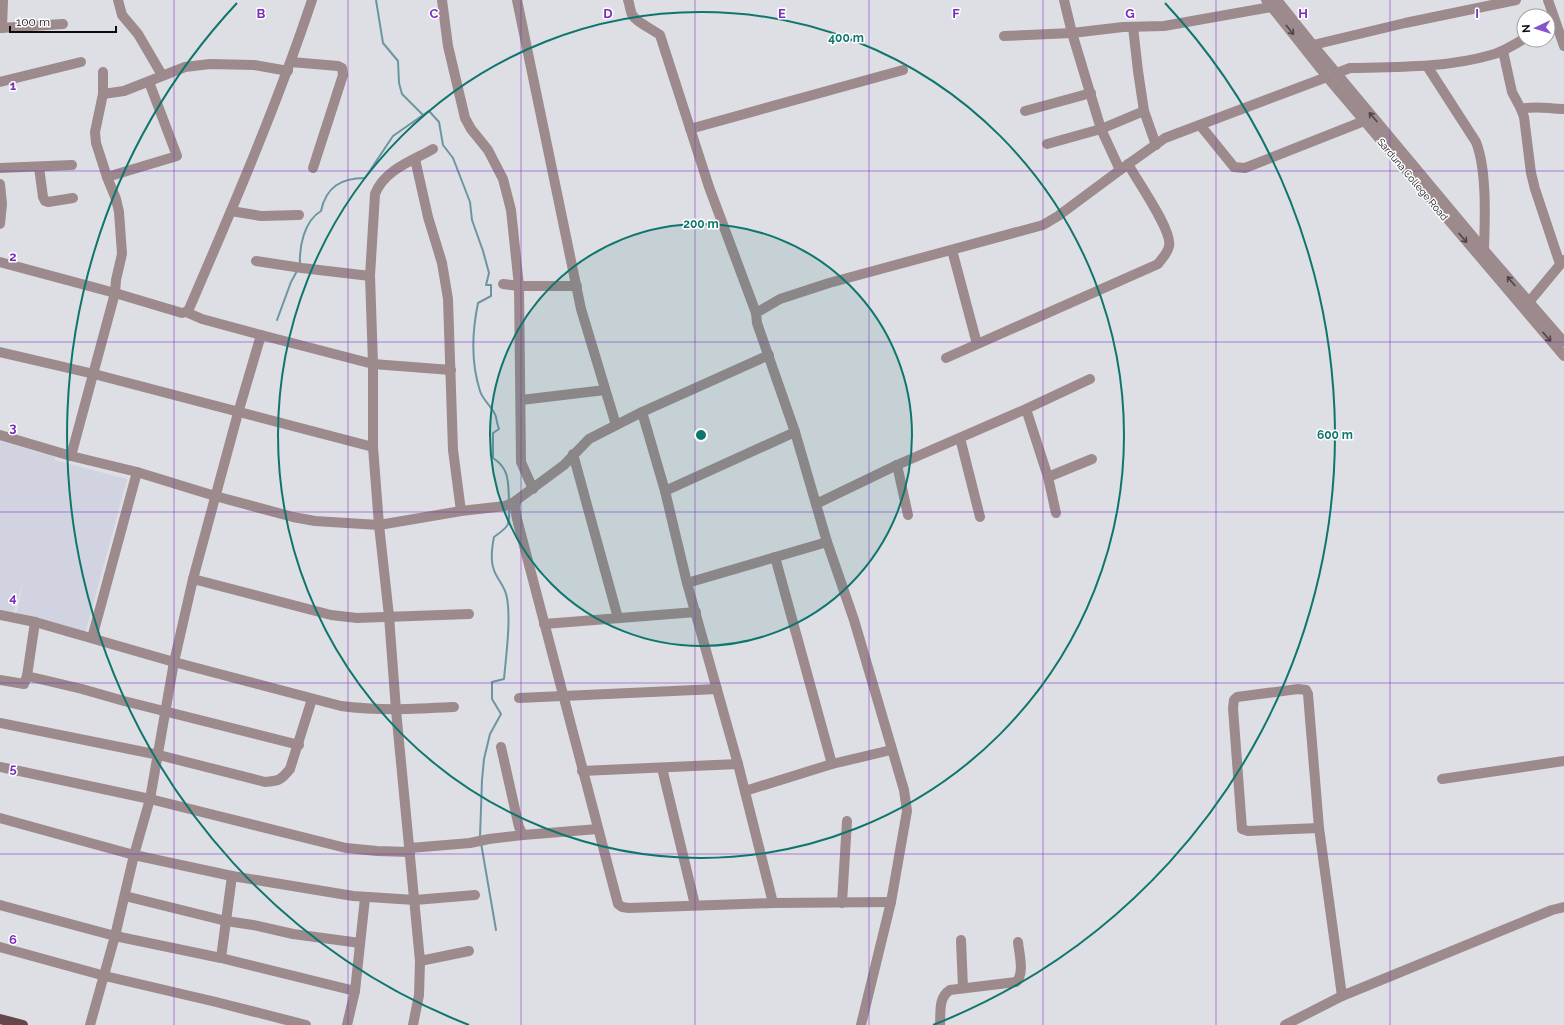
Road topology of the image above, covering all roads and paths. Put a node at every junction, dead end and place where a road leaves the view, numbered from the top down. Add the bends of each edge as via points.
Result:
1 (3, 0) edge
2 (118, 0) edge
3 (312, 0) edge
4 (442, 0) edge
5 (517, 0) edge
6 (628, 0) edge
7 (1064, 0) edge
8 (1516, 0) edge
9 (1271, 2) edge
10 (1556, 20) edge
11 (63, 24) dead end
12 (1133, 27) junction
13 (1, 28) edge
14 (1072, 33) junction
15 (1004, 36) dead end
16 (1516, 44) edge
17 (1313, 45) junction
18 (1564, 46) edge
19 (1503, 51) junction
20 (81, 62) dead end
21 (290, 66) junction
22 (1427, 66) junction
23 (903, 70) dead end
24 (103, 72) dead end
25 (162, 75) junction
26 (1332, 75) junction
27 (0, 82) edge
28 (149, 82) junction
29 (1091, 93) junction
30 (103, 94) junction
31 (1521, 109) junction
32 (1564, 109) edge
33 (1025, 111) dead end
34 (1144, 111) junction
35 (1364, 121) junction
36 (1200, 125) junction
37 (690, 129) junction
38 (1101, 129) junction
39 (1047, 144) dead end
40 (1156, 145) junction
41 (433, 149) dead end
42 (415, 159) junction
43 (72, 165) dead end
44 (39, 167) junction
45 (1124, 167) junction
46 (0, 168) edge
47 (313, 168) dead end
48 (107, 177) junction
49 (0, 184) edge
50 (73, 198) dead end
51 (231, 211) junction
52 (298, 215) dead end
53 (0, 224) edge
54 (952, 250) junction
55 (1484, 250) junction
56 (256, 261) dead end
57 (0, 262) edge
58 (1562, 262) edge
59 (370, 276) junction
60 (503, 284) dead end
61 (519, 286) junction
62 (577, 286) junction
63 (115, 293) junction
64 (1529, 302) junction
65 (186, 312) junction
66 (756, 313) junction
67 (262, 335) junction
68 (1564, 342) edge
69 (977, 344) junction
70 (0, 352) edge
71 (769, 355) junction
72 (1564, 356) edge
73 (946, 358) dead end
74 (373, 364) junction
75 (451, 370) junction
76 (94, 374) junction
77 (1090, 379) dead end
78 (605, 390) junction
79 (521, 400) junction
80 (1026, 409) junction
81 (642, 412) junction
82 (238, 413) junction
83 (616, 425) junction
84 (795, 432) junction
85 (0, 435) edge
86 (960, 438) junction
87 (373, 447) junction
88 (573, 454) junction
89 (71, 456) junction
90 (1092, 459) dead end
91 (897, 464) junction
92 (137, 472) junction
93 (1048, 477) junction
94 (532, 489) junction
95 (665, 491) junction
96 (216, 496) junction
97 (512, 503) junction
98 (816, 504) junction
99 (461, 511) junction
100 (1056, 513) dead end
101 (908, 515) dead end
102 (980, 517) dead end
103 (379, 525) junction
104 (827, 542) junction
105 (775, 556) junction
106 (193, 580) junction
107 (687, 583) junction
108 (696, 612) junction
109 (469, 614) dead end
110 (0, 615) edge
111 (389, 616) junction
112 (618, 618) junction
113 (35, 622) junction
114 (544, 624) junction
115 (92, 638) junction
116 (174, 662) junction
117 (27, 676) junction
118 (0, 680) edge
119 (717, 689) junction
120 (562, 696) junction
121 (519, 698) dead end
122 (312, 699) junction
123 (454, 707) dead end
124 (396, 710) junction
125 (166, 712) junction
126 (0, 723) edge
127 (299, 746) junction
128 (500, 747) dead end
129 (892, 750) junction
130 (159, 755) junction
131 (1564, 761) edge
132 (738, 764) junction
133 (832, 764) junction
134 (0, 767) edge
135 (662, 768) junction
136 (582, 771) junction
137 (1442, 779) dead end
138 (745, 791) junction
139 (150, 799) junction
140 (0, 818) edge
141 (847, 821) dead end
142 (1320, 828) junction
143 (598, 829) junction
144 (523, 835) junction
145 (410, 850) junction
146 (134, 855) junction
147 (232, 876) junction
148 (475, 895) dead end
149 (125, 896) junction
150 (365, 898) junction
151 (415, 900) junction
152 (891, 902) junction
153 (773, 903) junction
154 (842, 903) junction
155 (0, 905) edge
156 (695, 905) junction
157 (1564, 907) edge
158 (226, 921) junction
159 (115, 936) junction
160 (961, 940) dead end
161 (1018, 942) dead end
162 (360, 944) junction
163 (0, 947) edge
164 (469, 952) dead end
165 (221, 958) junction
166 (420, 961) junction
167 (105, 976) junction
168 (963, 988) junction
169 (355, 991) junction
170 (1342, 996) junction
171 (0, 1019) edge
172 (23, 1025) edge
173 (90, 1025) edge
174 (306, 1025) edge
175 (347, 1025) edge
176 (413, 1025) edge
177 (860, 1025) edge
178 (940, 1025) edge
179 (1284, 1025) edge

1 - 13 street
2 - 25 street via 122,15 138,34
3 - 21 street
4 - 61 street via 448,46 465,118 488,150 502,179 511,210
5 - 62 street
6 - 37 street via 632,15 660,35
7 - 14 street
8 - 17 street
9 - 12 street via 1164,26
9 - 17 street, Sarduna College Road
9 -> 26 street, Sarduna College Road
10 - 18 street
11 - 13 street
12 - 14 street
12 - 34 street
14 - 15 street
14 - 29 street
16 - 19 street
17 - 26 street, Sarduna College Road
19 - 22 street via 1443,65
19 - 31 street via 1512,92
20 - 27 street
21 - 25 street via 210,64 185,67
21 - 47 street via 342,68 343,75
21 - 51 street
22 - 26 street via 1350,68
22 - 55 street via 1476,142 1480,153 1485,219
23 - 37 street
24 - 30 street
25 - 28 street
26 - 35 street, Sarduna College Road
26 - 36 street
55 -> 26 street, Sarduna College Road
28 - 30 street via 124,91
28 - 48 street via 176,156
29 - 33 street
29 - 38 street
30 - 48 street via 95,132
31 - 32 street via 1532,106
31 - 58 street via 1535,189
34 - 38 street
34 - 40 street
35 - 36 street via 1245,168 1234,167
35 -> 72 street, Sarduna College Road
36 - 40 street via 1165,138
37 - 66 street
38 - 39 street
38 - 45 street
40 - 45 street
41 - 42 street
42 - 59 street via 388,174 378,186 375,194
42 - 75 street via 442,263 448,299
43 - 44 street
44 - 46 street
44 - 50 street via 45,201
45 - 54 street via 1043,225
45 - 69 street via 1166,229 1170,245 1158,264
48 - 63 street via 116,199 121,233 122,254
49 - 53 street
51 - 52 street via 261,216
51 - 65 street
54 - 66 street via 829,283 780,300
54 - 69 street
64 -> 55 street, Sarduna College Road
56 - 59 street
57 - 63 street
58 - 64 street
59 - 74 street
60 - 61 street
61 - 62 street
61 - 79 street
62 - 78 street via 581,309
63 - 65 street via 182,313
63 - 76 street
64 - 68 street, Sarduna College Road
65 - 67 street
66 - 71 street via 757,323
67 - 74 street
67 - 82 street
69 - 73 street
70 - 76 street
71 - 81 street
71 - 84 street
74 - 75 street
74 - 87 street
75 - 99 street via 453,450
76 - 82 street
76 - 89 street
77 - 80 street
78 - 79 street
78 - 83 street
79 - 94 street via 521,462
80 - 86 street
80 - 93 street
81 - 83 street
81 - 95 street
82 - 87 street
82 - 96 street
83 - 88 street via 589,439
84 - 95 street
84 - 98 street
85 - 89 street
86 - 91 street
86 - 102 street
87 - 103 street
88 - 94 street via 564,465
88 - 112 street
89 - 92 street
90 - 93 street
91 - 98 street
91 - 101 street
92 - 96 street
92 - 115 street
93 - 100 street
94 - 97 street
95 - 107 street
96 - 103 street via 293,517
96 - 106 street
97 - 99 street
97 - 114 street
98 - 104 street
99 - 103 street
103 - 111 street
104 - 105 street
104 - 129 street via 866,659
105 - 107 street
105 - 133 street
106 - 111 street via 331,615 357,618
106 - 116 street
107 - 108 street
108 - 112 street
108 - 119 street
109 - 111 street
110 - 113 street
111 - 124 street
112 - 114 street
113 - 115 street
113 - 117 street
114 - 120 street
115 - 116 street
116 - 122 street
116 - 125 street
117 - 118 street via 24,684
117 - 125 street
119 - 120 street
119 - 132 street
120 - 121 street
120 - 136 street
122 - 124 street via 341,706
122 - 127 street
123 - 124 street
124 - 145 street
125 - 127 street
125 - 130 street
126 - 130 street
127 - 130 street via 290,770 276,782 265,782
128 - 144 street
129 - 133 street
129 - 152 street via 904,790 907,811
130 - 139 street
131 - 137 street
132 - 135 street
132 - 138 street
133 - 138 street
134 - 139 street
135 - 136 street
135 - 156 street
136 - 143 street
138 - 153 street
139 - 145 street via 346,848 377,851
139 - 146 street
140 - 146 street
141 - 154 street
142 - 142 street via 1306,690 1237,697 1233,708 1242,830
142 - 170 street
143 - 144 street
143 - 156 street via 618,904 629,908
144 - 145 street
145 - 151 street
146 - 147 street
146 - 149 street
147 - 150 street
147 - 158 street
148 - 151 street
149 - 158 street
149 - 159 street
150 - 151 street
150 - 162 street
151 - 166 street
152 - 154 street
152 - 177 street
153 - 154 street
153 - 156 street
155 - 159 street
157 - 170 street
158 - 162 street
158 - 165 street
159 - 165 street
159 - 167 street
160 - 168 street
161 - 168 street via 1021,973 1016,982
162 - 169 street
163 - 167 street
164 - 166 street
165 - 169 street
166 - 176 street via 419,995
167 - 173 street
167 - 174 street
168 - 178 street via 950,990 944,994 941,1001
169 - 175 street
170 - 179 street
171 - 172 main road

